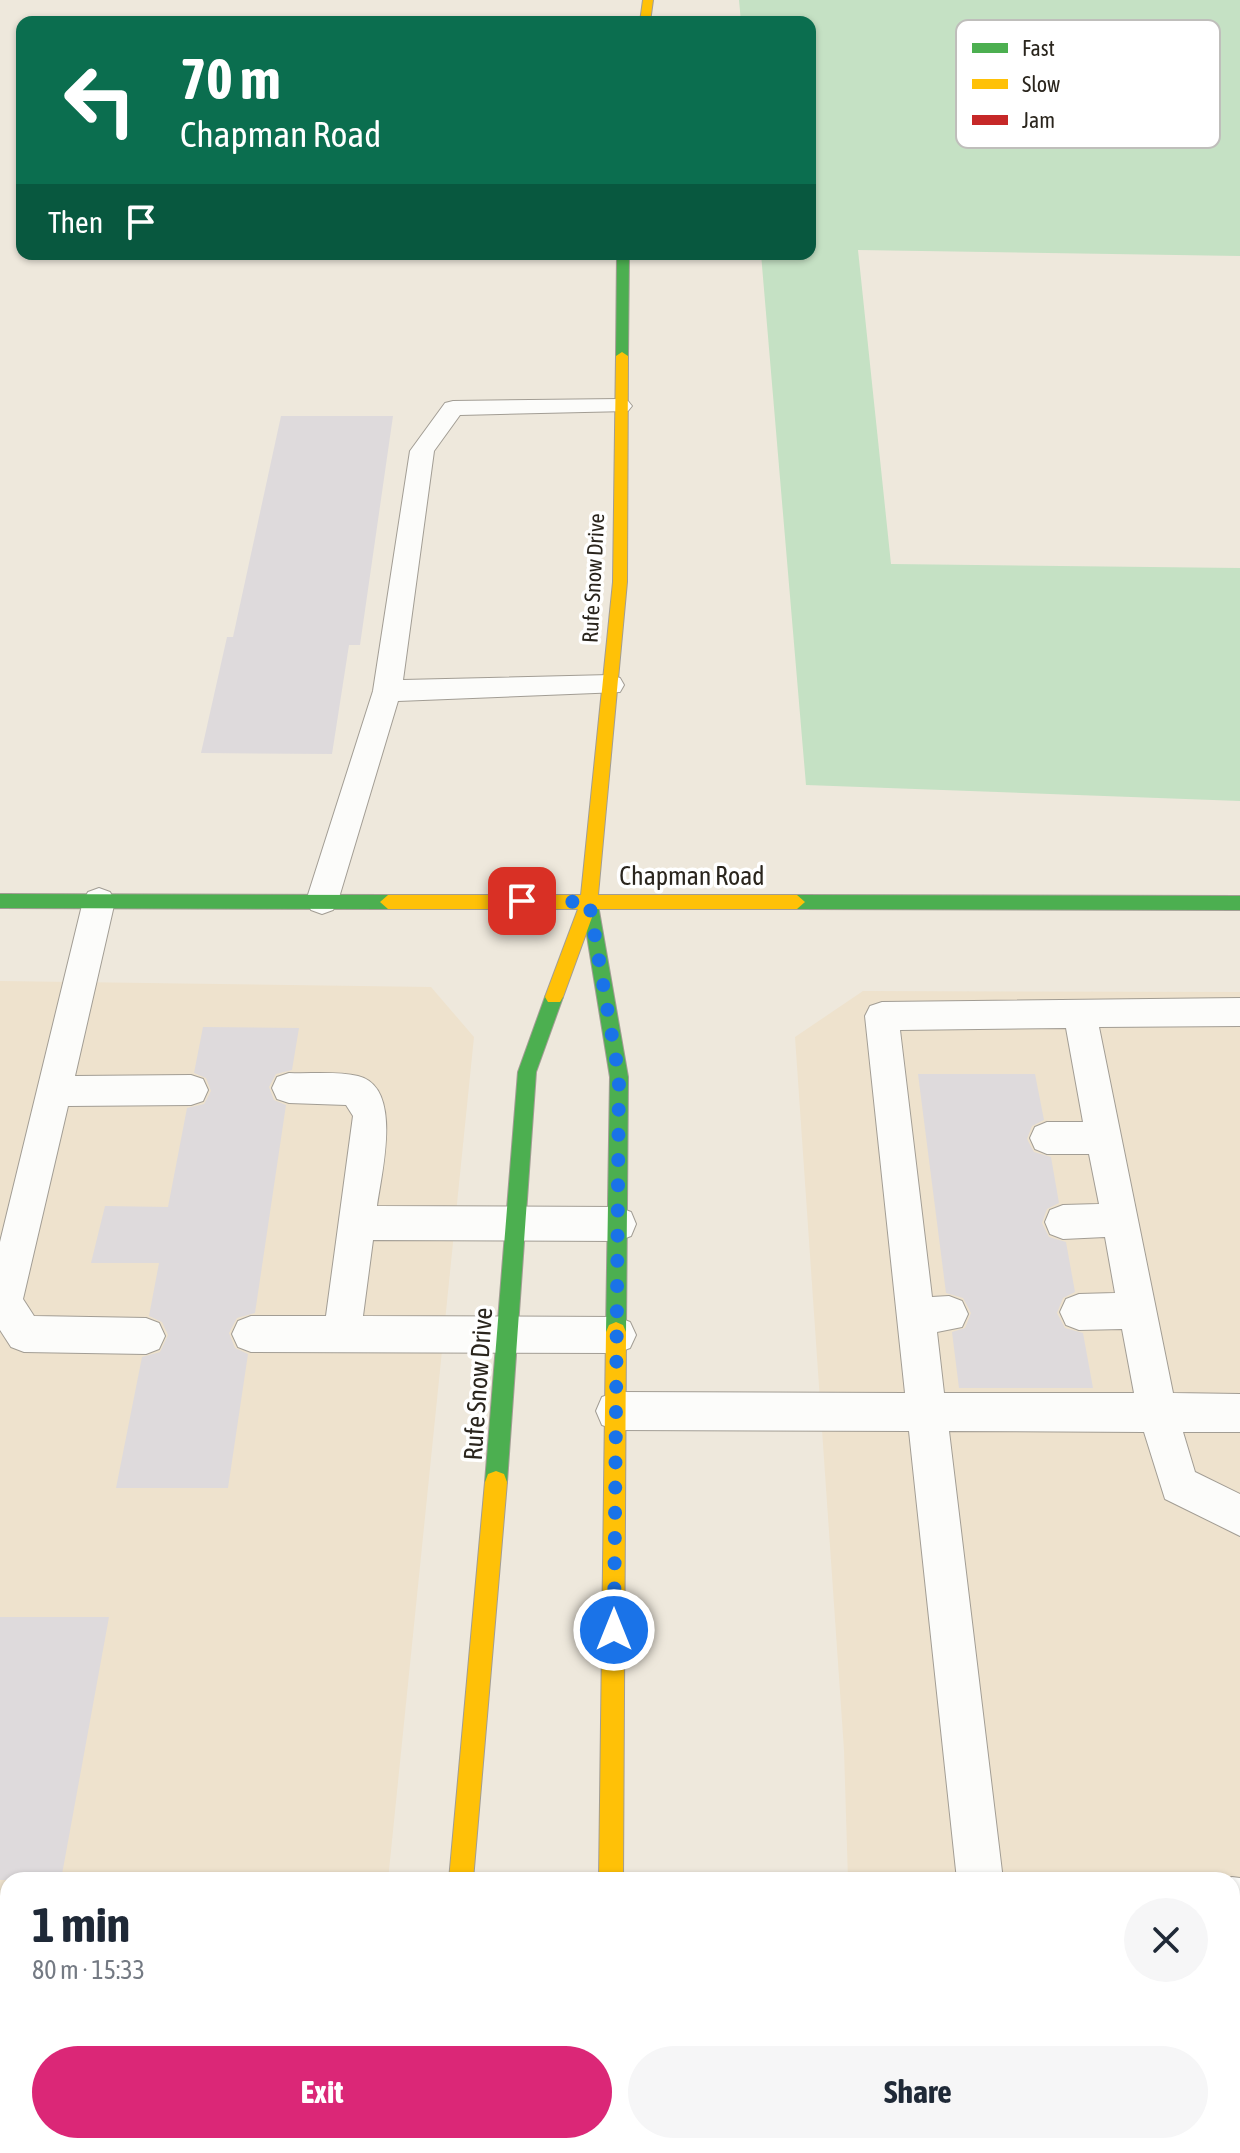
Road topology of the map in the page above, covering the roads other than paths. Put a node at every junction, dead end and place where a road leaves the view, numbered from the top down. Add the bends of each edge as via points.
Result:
1 (623, 260) edge
2 (620, 406) junction
3 (610, 685) junction
4 (387, 691) junction
5 (0, 901) edge
6 (99, 901) junction
7 (322, 901) junction
8 (589, 902) junction
9 (1240, 903) edge
10 (1240, 1012) edge
11 (1080, 1016) junction
12 (289, 1088) dead end
13 (191, 1090) dead end
14 (55, 1091) junction
15 (1047, 1138) dead end
16 (1104, 1138) junction
17 (1120, 1220) junction
18 (1063, 1222) dead end
19 (357, 1223) junction
20 (516, 1223) junction
21 (618, 1224) junction
22 (1138, 1311) junction
23 (1079, 1312) dead end
24 (251, 1334) dead end
25 (342, 1334) junction
26 (508, 1334) junction
27 (617, 1335) junction
28 (146, 1336) dead end
29 (616, 1411) junction
30 (1157, 1411) junction
31 (1240, 1413) edge
32 (927, 1414) junction
33 (1240, 1516) edge
34 (462, 1872) edge
35 (611, 1872) edge
36 (979, 1872) edge

1 - 2 main road, Rufe Snow Drive
2 - 3 main road, Rufe Snow Drive via 620,582
2 - 4 lane via 453,408 422,451
3 - 4 lane
3 - 8 main road, Rufe Snow Drive
4 - 7 lane
5 - 6 main road, Chapman Road
6 - 7 main road, Chapman Road
6 - 14 lane
7 - 8 main road, Chapman Road
8 - 9 main road, Chapman Road
8 - 20 main road, Rufe Snow Drive via 527,1072
8 - 21 main road, Rufe Snow Drive via 619,1077
10 - 11 lane
11 - 16 lane
11 - 32 lane via 882,1016 912,1142 933,1314
12 - 19 lane via 356,1090 371,1114
13 - 14 lane
14 - 28 lane via 4,1302 24,1334
15 - 16 lane
16 - 17 lane
17 - 18 lane
17 - 22 lane
19 - 20 lane
19 - 25 lane
20 - 21 lane
20 - 26 main road, Rufe Snow Drive
21 - 27 main road, Rufe Snow Drive
22 - 23 lane
22 - 30 lane
24 - 25 lane
25 - 26 lane
26 - 27 lane
26 - 34 main road, Rufe Snow Drive
27 - 29 main road, Rufe Snow Drive
29 - 32 lane
29 - 35 main road, Rufe Snow Drive
30 - 31 lane
30 - 32 lane
30 - 33 lane via 1179,1485
32 - 36 lane

